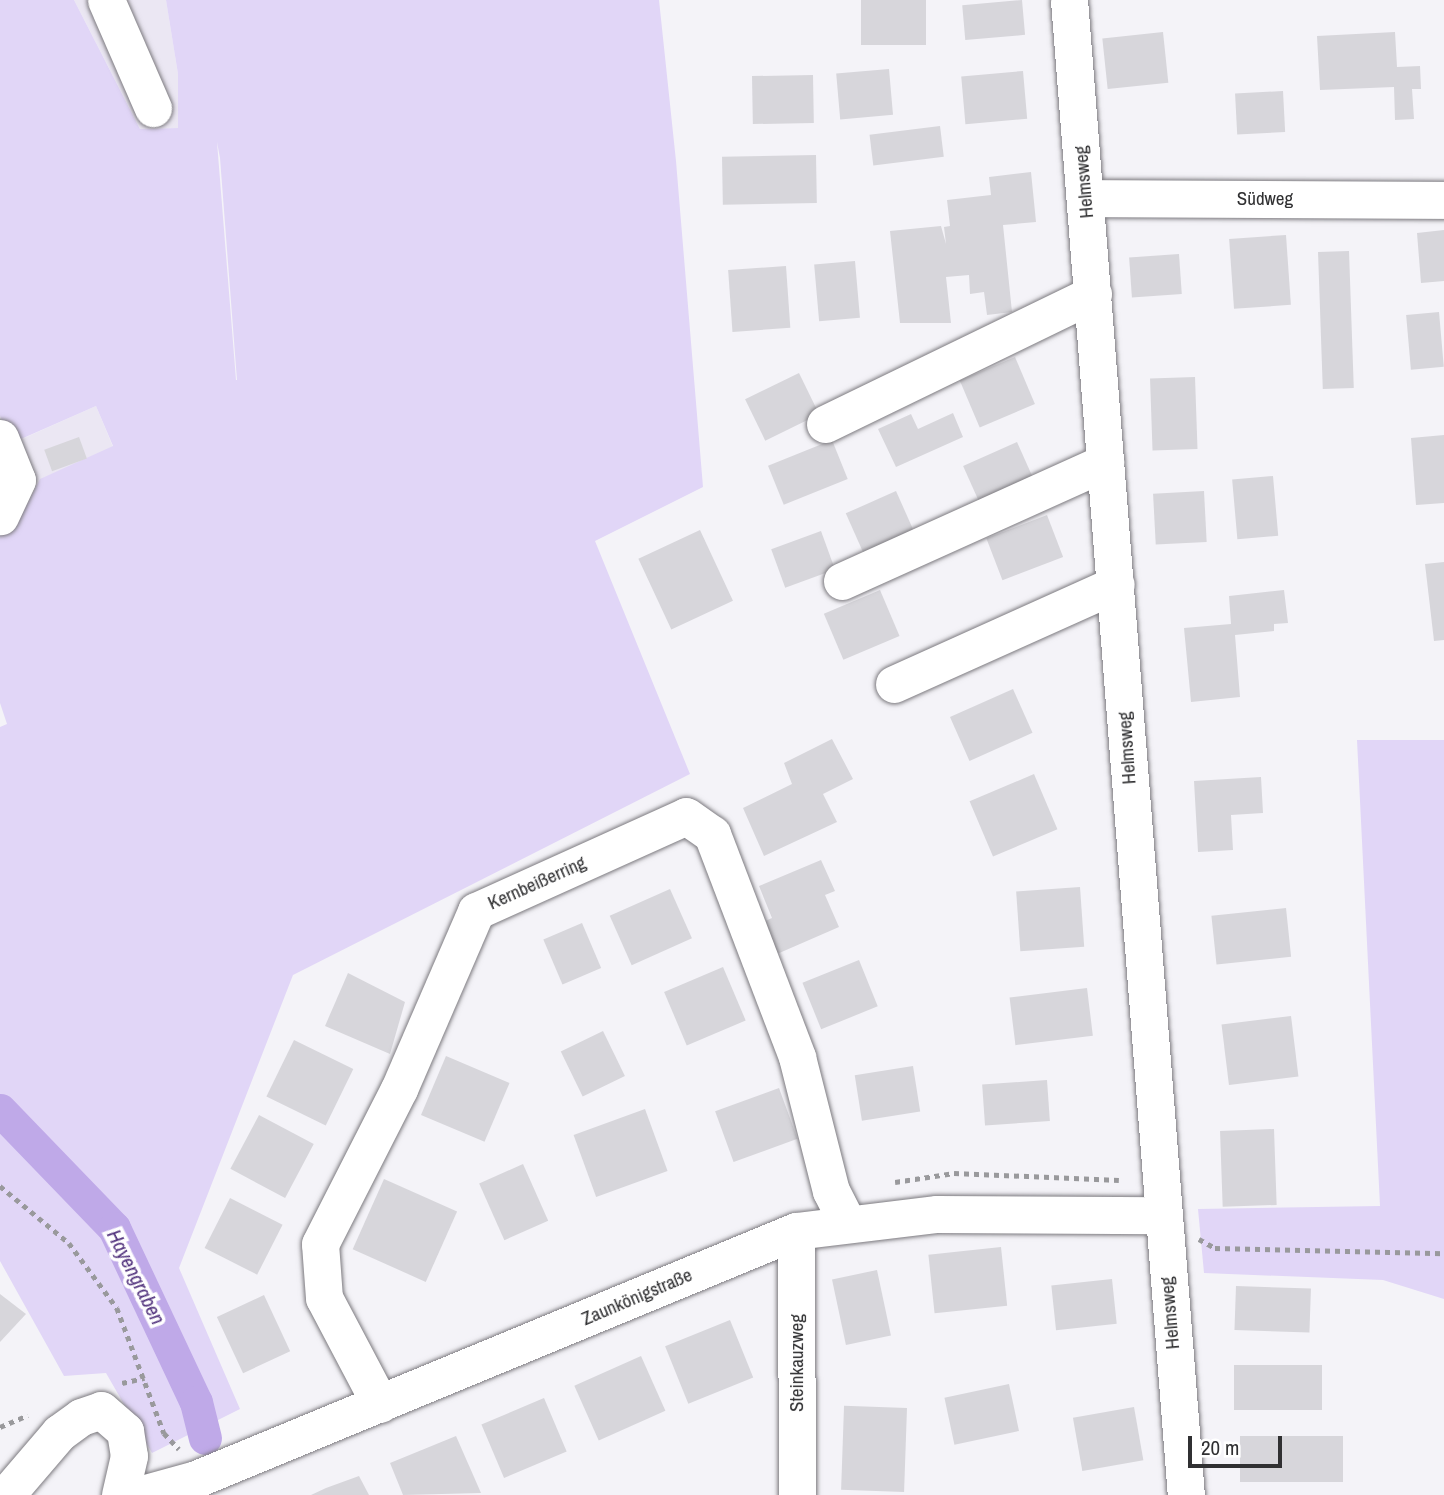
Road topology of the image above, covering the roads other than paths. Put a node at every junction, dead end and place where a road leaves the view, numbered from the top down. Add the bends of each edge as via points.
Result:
1 (106, 0) edge
2 (1069, 0) edge
3 (153, 108) dead end
4 (1086, 198) junction
5 (1444, 200) edge
6 (1094, 307) junction
7 (839, 425) dead end
8 (0, 438) edge
9 (1105, 462) junction
10 (0, 516) edge
11 (842, 581) dead end
12 (1116, 584) junction
13 (894, 684) dead end
14 (1161, 1215) junction
15 (848, 1224) junction
16 (796, 1231) junction
17 (380, 1404) junction
18 (6, 1495) edge
19 (120, 1495) edge
20 (138, 1495) edge
21 (797, 1495) edge
22 (1186, 1495) edge

1 - 3 street
2 - 4 street, Helmsweg
4 - 5 street, Südweg
4 - 6 street, Helmsweg
6 - 7 street
6 - 9 street, Helmsweg
8 - 10 street via 17,480
9 - 11 street
9 - 12 street, Helmsweg
12 - 13 street
12 - 14 street, Helmsweg
14 - 15 street, Zaunkönigstraße via 937,1214
14 - 22 street, Helmsweg
15 - 16 street, Zaunkönigstraße
15 - 17 street, Kernbeißerring via 831,1191 797,1056 712,834 687,816 476,911 399,1089 320,1244 324,1297
16 - 17 street, Zaunkönigstraße
16 - 21 street, Steinkauzweg
17 - 20 street, Zaunkönigstraße via 196,1479
18 - 19 street via 59,1433 101,1410 125,1432 129,1456

